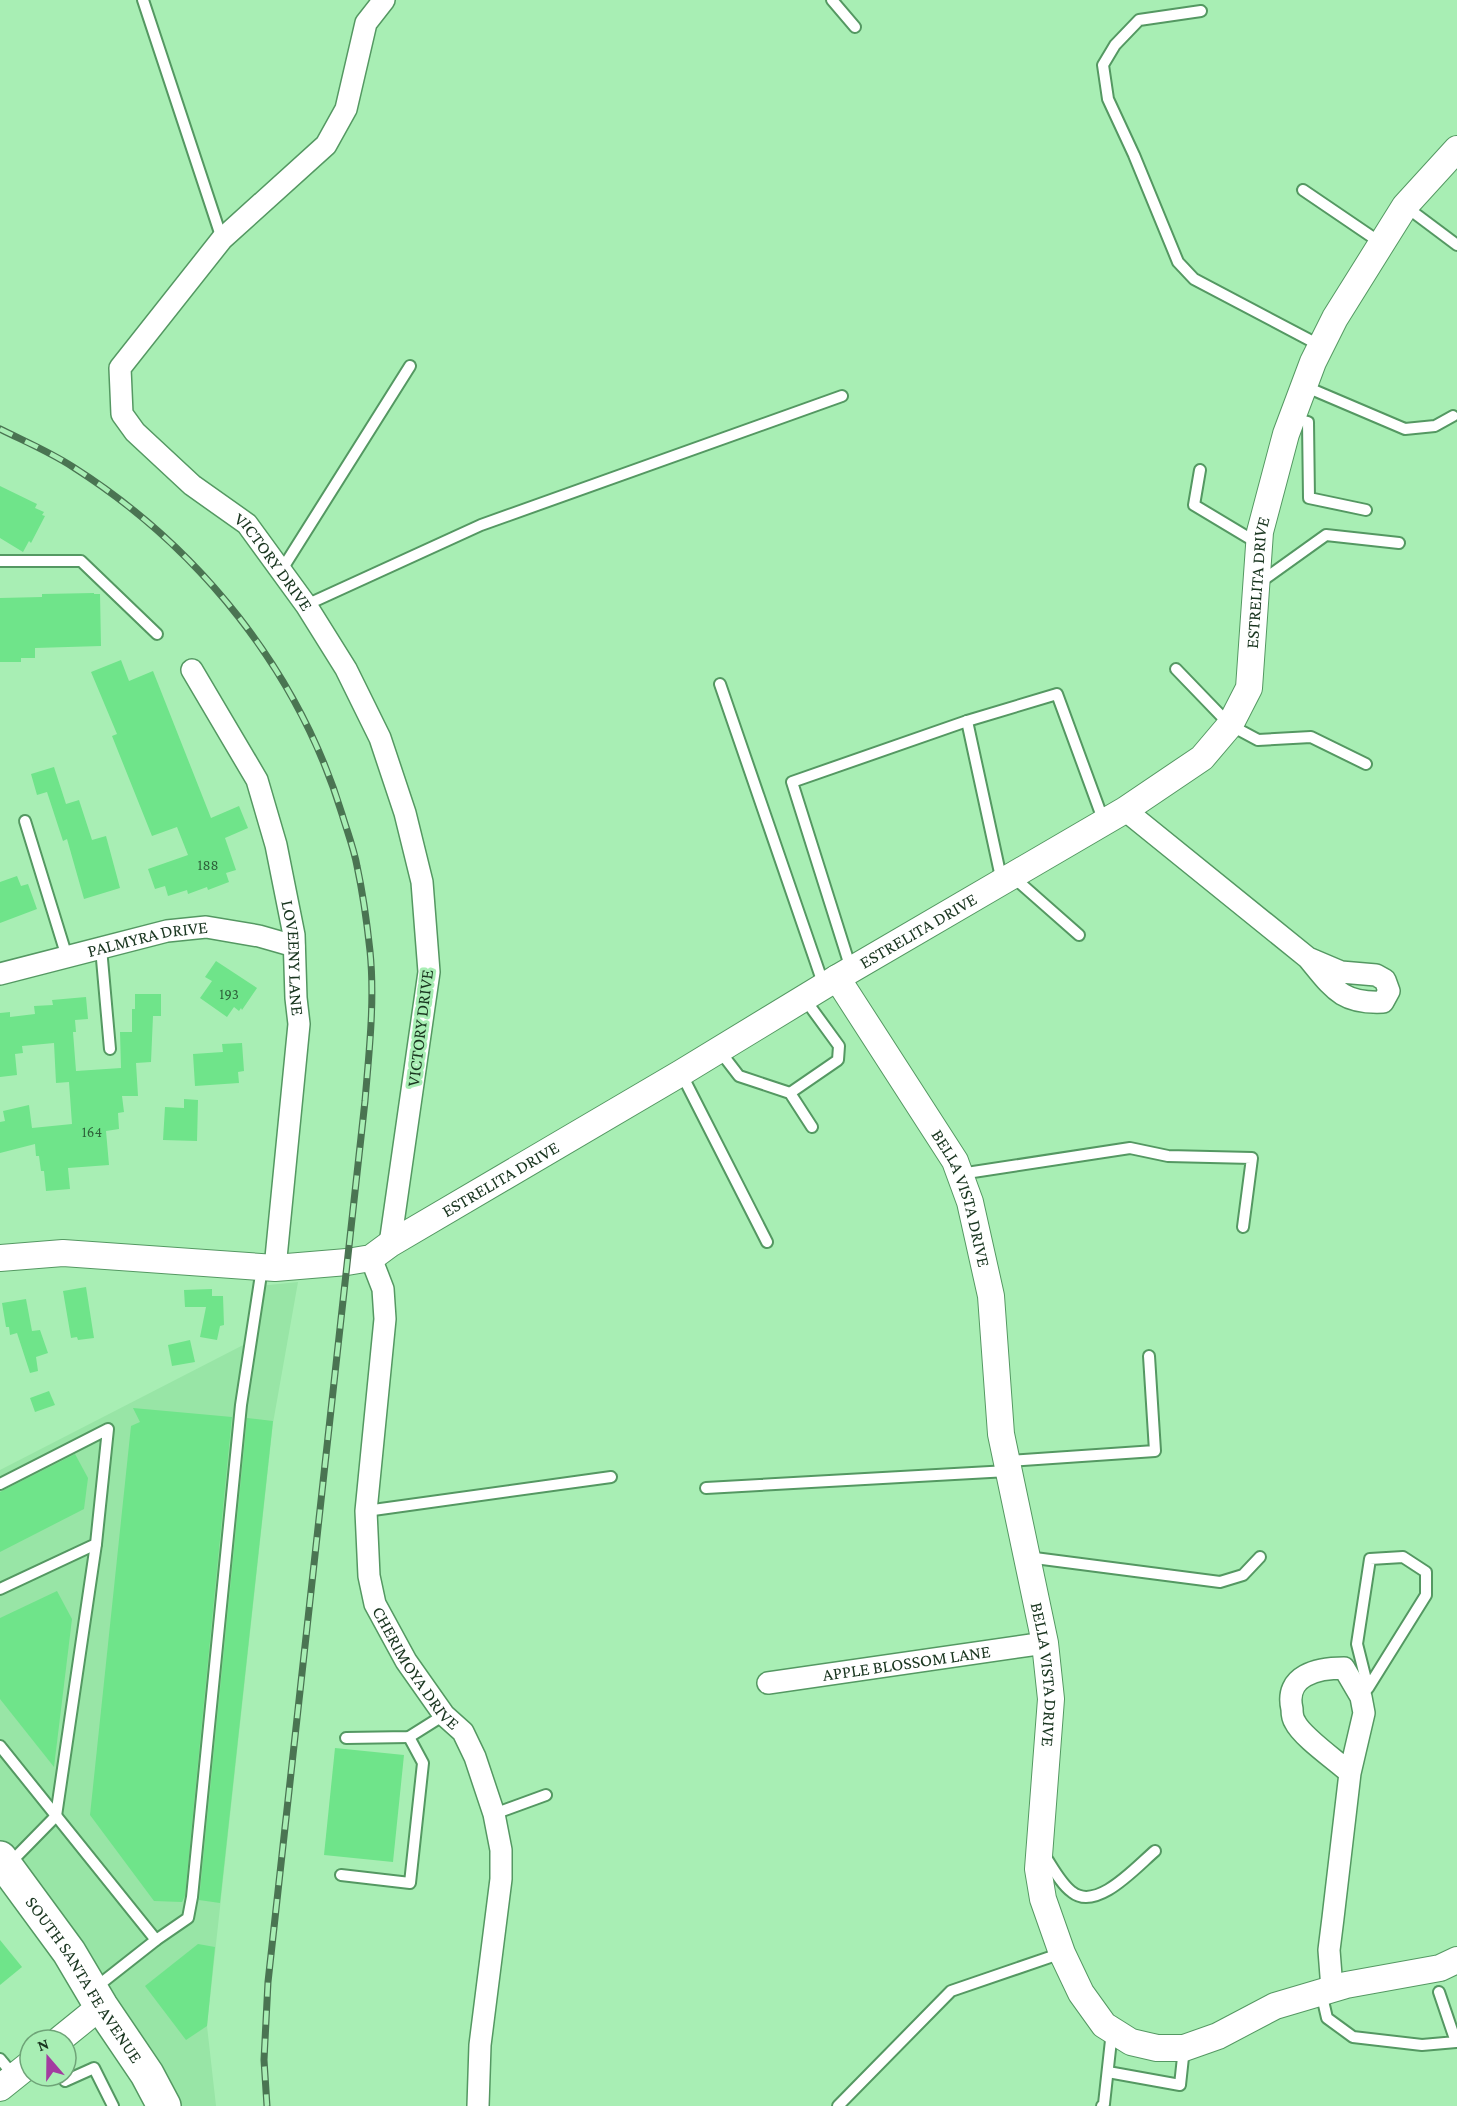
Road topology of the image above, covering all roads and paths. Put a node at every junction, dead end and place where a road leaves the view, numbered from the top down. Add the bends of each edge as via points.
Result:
1 (143, 0) edge
2 (384, 0) edge
3 (832, 0) edge
4 (1201, 11) dead end
5 (855, 27) dead end
6 (1456, 152) edge
7 (1303, 190) dead end
8 (1405, 206) junction
9 (222, 238) junction
10 (1382, 243) junction
11 (1457, 245) edge
12 (1321, 346) junction
13 (410, 366) dead end
14 (1304, 386) junction
15 (842, 396) dead end
16 (1453, 416) dead end
17 (1292, 418) junction
18 (1200, 471) dead end
19 (1366, 510) dead end
20 (1399, 543) dead end
21 (1259, 545) junction
22 (0, 561) edge
23 (281, 571) junction
24 (1256, 584) junction
25 (306, 605) junction
26 (157, 634) dead end
27 (1176, 669) dead end
28 (192, 670) dead end
29 (720, 684) dead end
30 (967, 720) junction
31 (1230, 725) junction
32 (1366, 764) dead end
33 (1115, 816) junction
34 (25, 821) dead end
35 (1007, 879) junction
36 (1079, 935) dead end
37 (294, 946) junction
38 (100, 948) junction
39 (67, 957) junction
40 (1308, 958) dead end
41 (0, 974) edge
42 (829, 983) junction
43 (110, 1049) dead end
44 (719, 1050) junction
45 (681, 1073) junction
46 (790, 1093) junction
47 (812, 1127) dead end
48 (960, 1174) junction
49 (1243, 1227) dead end
50 (766, 1242) dead end
51 (381, 1251) junction
52 (0, 1258) edge
53 (268, 1268) junction
54 (1149, 1356) dead end
55 (1008, 1466) junction
56 (610, 1477) dead end
57 (0, 1484) edge
58 (706, 1488) dead end
59 (366, 1511) junction
60 (96, 1545) junction
61 (1026, 1557) junction
62 (1260, 1557) dead end
63 (0, 1589) edge
64 (1046, 1643) junction
65 (768, 1683) dead end
66 (1365, 1693) junction
67 (444, 1715) junction
68 (409, 1737) junction
69 (346, 1738) dead end
70 (0, 1746) edge
71 (1350, 1773) junction
72 (546, 1795) dead end
73 (494, 1814) junction
74 (56, 1816) junction
75 (1040, 1848) junction
76 (1155, 1851) dead end
77 (2, 1866) edge
78 (341, 1875) dead end
79 (156, 1940) junction
80 (1062, 1953) junction
81 (1457, 1960) edge
82 (1327, 1991) junction
83 (1439, 1992) dead end
84 (97, 1998) junction
85 (70, 2028) edge
86 (1112, 2030) junction
87 (1184, 2048) junction
88 (1108, 2072) junction
89 (78, 2075) edge
90 (113, 2106) edge
91 (164, 2106) edge
92 (478, 2106) edge
93 (838, 2106) edge
94 (1102, 2106) edge

1 - 9 lane
2 - 9 street, VICTORY DRIVE via 366,23 346,108 326,145
3 - 5 lane
4 - 12 lane via 1138,20 1103,65 1108,99 1178,262 1194,279
6 - 8 street, ESTRELITA DRIVE
7 - 10 lane
8 - 10 street, ESTRELITA DRIVE
8 - 11 lane
9 - 23 street, VICTORY DRIVE via 120,368 122,414 135,432 192,484 247,524
10 - 12 street, ESTRELITA DRIVE
12 - 14 street, ESTRELITA DRIVE
13 - 23 lane
14 - 16 lane via 1405,429 1435,426
14 - 17 street, ESTRELITA DRIVE
15 - 25 lane via 481,525
17 - 19 lane via 1308,422 1309,498
17 - 21 street, ESTRELITA DRIVE
18 - 21 lane via 1194,505
20 - 24 lane via 1326,535
21 - 24 street, ESTRELITA DRIVE
22 - 26 lane via 81,561
23 - 25 street, VICTORY DRIVE
24 - 31 street, ESTRELITA DRIVE via 1249,688
25 - 51 street, VICTORY DRIVE via 346,669 380,738 422,882 429,972
27 - 31 lane
28 - 37 street, LOVEENY LANE via 257,780 276,845
29 - 42 lane
30 - 33 lane via 1057,694
30 - 35 lane
30 - 42 lane via 792,782
31 - 32 lane via 1258,740 1311,737
31 - 33 street, ESTRELITA DRIVE via 1202,758
33 - 35 street, ESTRELITA DRIVE
33 - 40 street
34 - 39 lane
35 - 36 lane
35 - 42 street, ESTRELITA DRIVE
37 - 38 street, PALMYRA DRIVE via 206,927 167,931
37 - 53 street, LOVEENY LANE via 299,1024
38 - 39 street, PALMYRA DRIVE
38 - 43 lane
39 - 41 street, PALMYRA DRIVE
42 - 44 street, ESTRELITA DRIVE
42 - 46 lane via 838,1060
42 - 48 street, BELLA VISTA DRIVE via 955,1161
44 - 45 street, ESTRELITA DRIVE
44 - 46 lane via 739,1076
45 - 50 lane
45 - 51 street, ESTRELITA DRIVE
46 - 47 lane
48 - 49 lane via 1130,1148 1168,1155 1252,1158
48 - 55 street, BELLA VISTA DRIVE via 991,1296 1001,1434
51 - 53 street, ESTRELITA DRIVE via 347,1262
51 - 59 street, CHERIMOYA DRIVE via 385,1319
52 - 53 street, ESTRELITA DRIVE via 63,1253
53 - 79 lane via 241,1405 192,1897 188,1918
54 - 55 lane via 1155,1451
55 - 58 lane
55 - 61 street, BELLA VISTA DRIVE
56 - 59 lane
57 - 60 lane via 108,1429
59 - 67 street, CHERIMOYA DRIVE via 367,1556 375,1604 406,1661
60 - 63 lane
60 - 74 lane
61 - 62 lane via 1220,1582 1243,1575
61 - 64 street, BELLA VISTA DRIVE
64 - 65 street, APPLE BLOSSOM LANE
64 - 75 street, BELLA VISTA DRIVE via 1051,1699
66 - 66 lane via 1426,1595 1426,1572 1403,1557 1370,1559 1357,1644
66 - 71 street
66 - 71 street via 1344,1668 1328,1668 1296,1682 1289,1698 1295,1723
67 - 68 lane
67 - 73 street, CHERIMOYA DRIVE via 463,1732
68 - 69 lane
68 - 78 lane via 423,1763 410,1883
70 - 74 lane
71 - 82 street
72 - 73 lane
73 - 92 street, CHERIMOYA DRIVE via 501,1850 501,1879 480,2045
74 - 77 lane
74 - 79 lane
75 - 76 lane via 1067,1887 1088,1897 1104,1893
75 - 80 street, BELLA VISTA DRIVE via 1038,1869 1043,1899
77 - 84 main road, SOUTH SANTA FE AVENUE via 69,1952
79 - 84 lane
80 - 86 street, BELLA VISTA DRIVE via 1081,1993
80 - 93 lane via 951,1991
81 - 82 street, BELLA VISTA DRIVE via 1440,1968
82 - 83 lane via 1327,2018 1353,2037 1422,2045 1456,2042
82 - 87 street, BELLA VISTA DRIVE via 1275,2006 1218,2037
84 - 85 street
84 - 91 main road, SOUTH SANTA FE AVENUE
86 - 87 street, BELLA VISTA DRIVE via 1131,2042 1156,2048
86 - 88 lane
87 - 88 lane via 1180,2085
88 - 94 lane
89 - 90 lane via 94,2068

